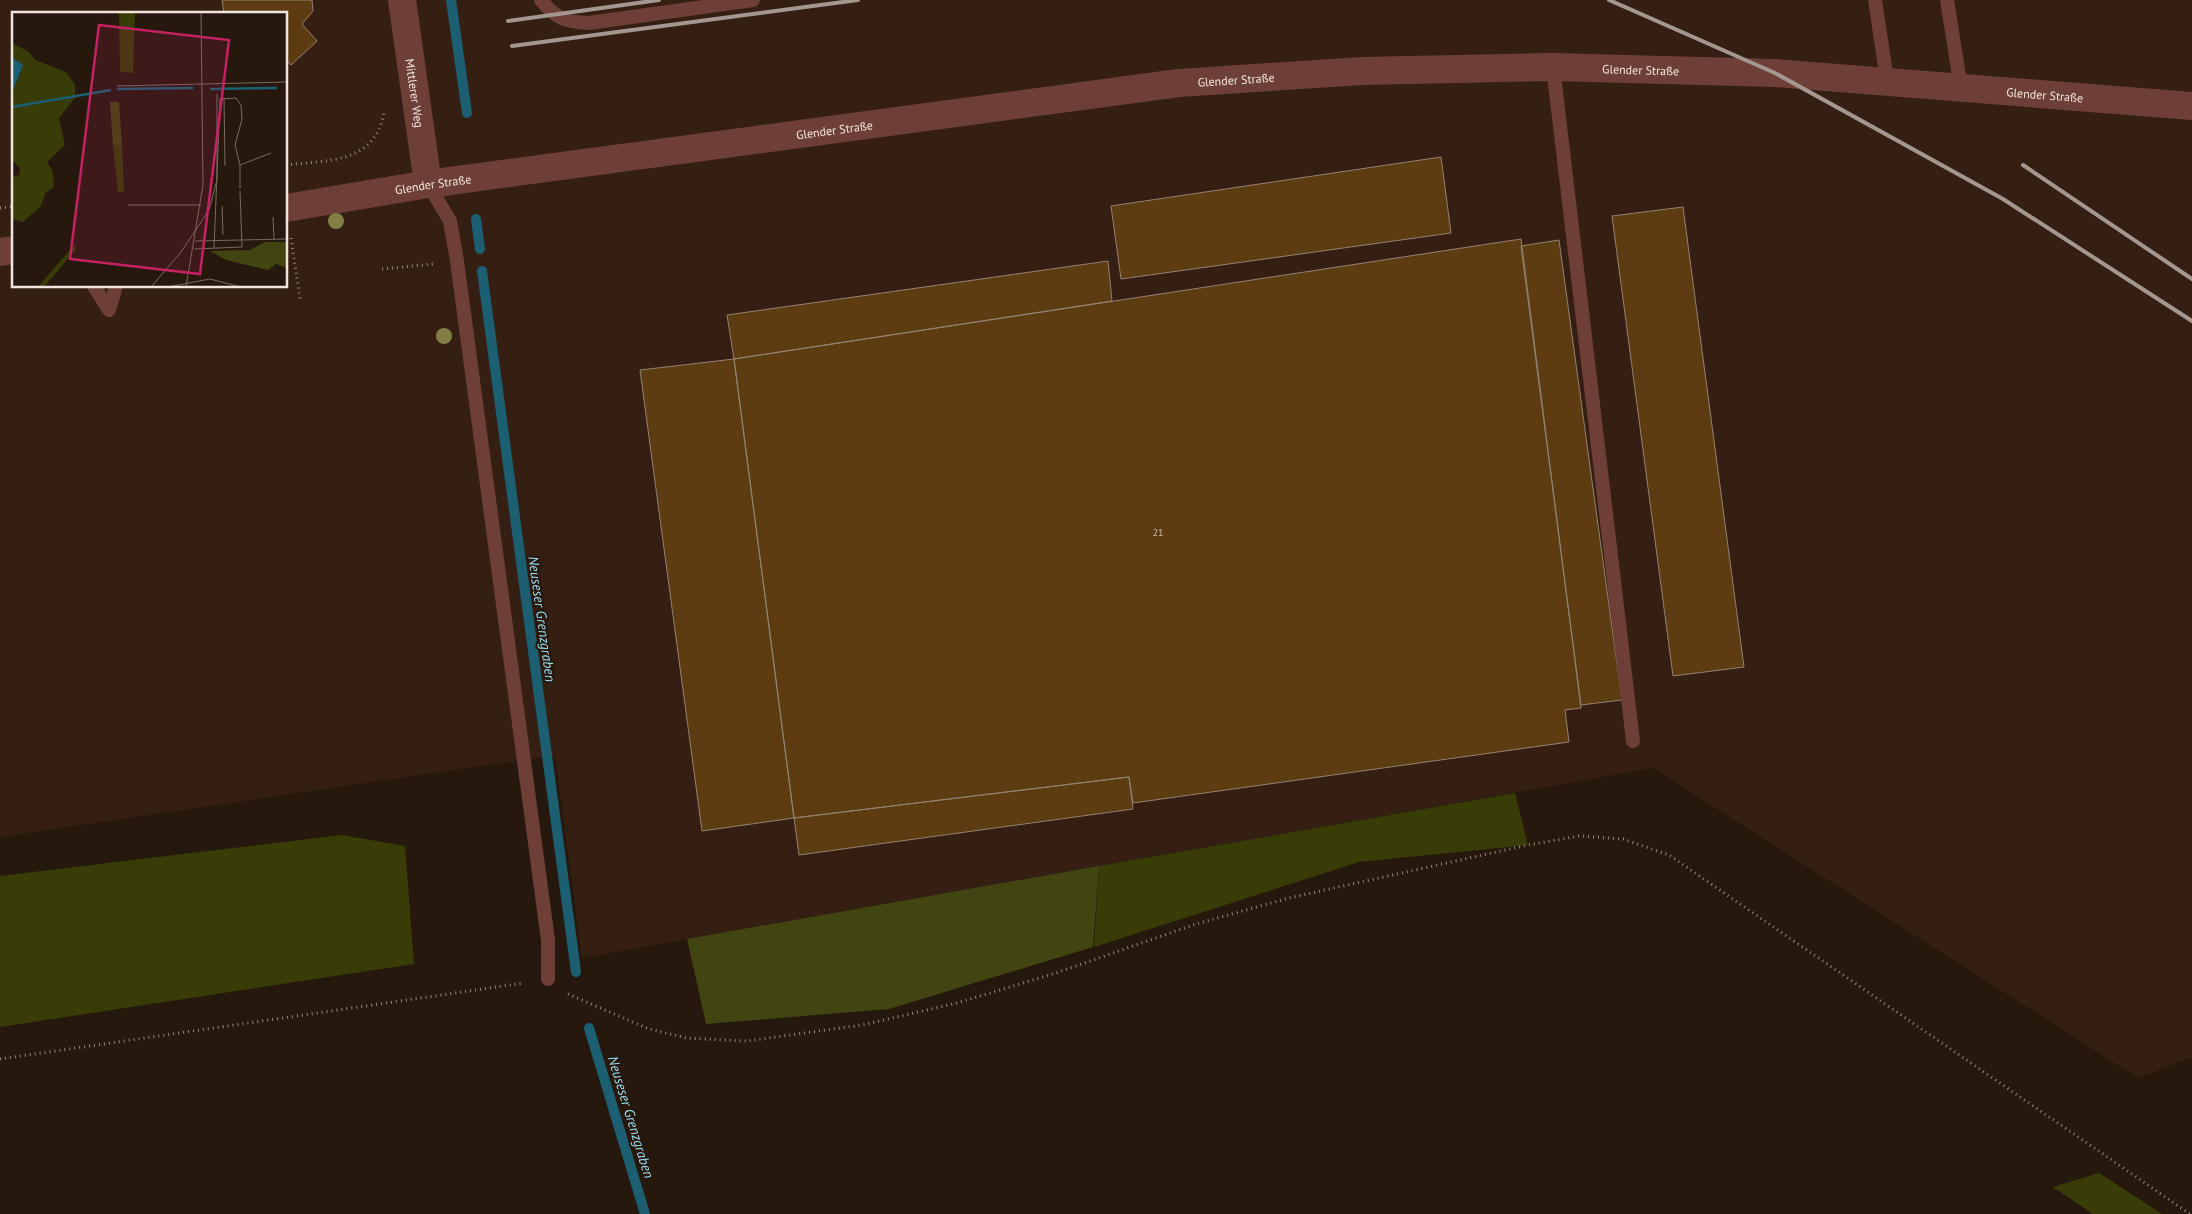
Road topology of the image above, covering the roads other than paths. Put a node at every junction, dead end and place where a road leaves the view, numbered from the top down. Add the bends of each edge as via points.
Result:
1 (402, 0) edge
2 (541, 0) edge
3 (753, 0) edge
4 (1875, 0) edge
5 (1947, 0) edge
6 (1553, 67) junction
7 (1887, 80) junction
8 (1961, 88) junction
9 (2192, 106) edge
10 (428, 184) junction
11 (288, 208) edge
12 (95, 288) edge
13 (115, 288) edge
14 (1633, 741) dead end
15 (548, 979) road end

1 - 10 street, Mittlerer Weg
2 - 3 lane via 553,15 570,22 589,23
4 - 7 lane
5 - 8 lane
6 - 7 street, Glender Straße via 1775,73
6 - 10 street, Glender Straße via 1362,70 1179,84
6 - 14 lane
7 - 8 street, Glender Straße
8 - 9 street, Glender Straße
10 - 11 street, Glender Straße
10 - 15 lane via 450,222 457,261 548,940
12 - 13 lane via 109,310

